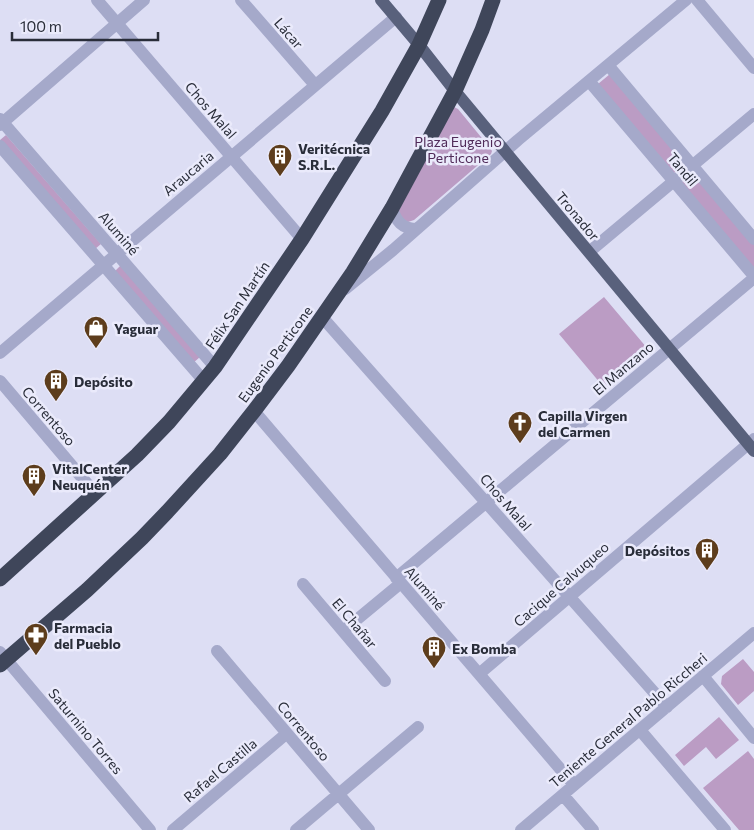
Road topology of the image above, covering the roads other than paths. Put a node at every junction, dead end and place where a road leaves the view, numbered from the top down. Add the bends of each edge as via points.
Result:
1 (97, 0) edge
2 (144, 0) edge
3 (241, 0) edge
4 (382, 0) edge
5 (439, 0) edge
6 (493, 0) edge
7 (686, 0) edge
8 (697, 0) edge
9 (396, 17) junction
10 (117, 24) junction
11 (419, 45) junction
12 (608, 65) junction
13 (754, 68) edge
14 (589, 81) junction
15 (315, 85) junction
16 (455, 91) junction
17 (754, 114) edge
18 (1, 122) edge
19 (0, 146) edge
20 (505, 151) junction
21 (231, 156) junction
22 (692, 166) junction
23 (674, 181) junction
24 (392, 208) junction
25 (417, 228) junction
26 (302, 239) junction
27 (754, 239) edge
28 (589, 252) junction
29 (117, 254) junction
30 (103, 265) junction
31 (754, 277) edge
32 (337, 296) junction
33 (322, 317) junction
34 (669, 349) junction
35 (0, 353) edge
36 (215, 367) junction
37 (0, 381) edge
38 (204, 381) junction
39 (254, 411) junction
40 (752, 444) edge
41 (95, 493) junction
42 (486, 502) junction
43 (0, 579) edge
44 (398, 580) junction
45 (303, 584) dead end
46 (570, 597) junction
47 (343, 631) junction
48 (754, 633) edge
49 (217, 651) dead end
50 (2, 659) edge
51 (479, 674) junction
52 (703, 676) junction
53 (385, 681) dead end
54 (667, 707) junction
55 (418, 727) dead end
56 (640, 730) junction
57 (286, 734) junction
58 (754, 738) edge
59 (574, 785) junction
60 (338, 794) junction
61 (563, 795) junction
62 (150, 830) edge
63 (173, 830) edge
64 (296, 830) edge
65 (369, 830) edge
66 (521, 830) edge
67 (593, 830) edge
68 (725, 830) edge

1 - 10 street, Chos Malal
2 - 10 street
3 - 15 street, Lácar
4 - 9 main road, Tronador
5 - 11 highway, Félix San Martín
6 - 16 highway, Eugenio Perticone
7 - 12 street
8 - 13 street
9 - 11 main road, Tronador
9 - 15 street, Araucaria
10 - 18 street
10 - 21 street, Chos Malal
11 - 16 main road, Tronador
11 - 26 highway, Félix San Martín
12 - 14 street
12 - 22 street, Tandil
14 - 20 street
14 - 23 street, Tandil
15 - 21 street, Araucaria
16 - 20 main road, Tronador
16 - 24 highway, Eugenio Perticone
17 - 22 street
18 - 29 street, Aluminé
19 - 30 street
20 - 25 street
20 - 28 main road, Tronador
21 - 26 street, Chos Malal
21 - 29 street, Araucaria
22 - 23 street
22 - 27 street, Tandil
23 - 28 street
23 - 31 street, Tandil
24 - 25 street via 401,224
24 - 32 highway, Eugenio Perticone
25 - 32 street
26 - 36 highway, Félix San Martín
28 - 34 main road, Tronador
29 - 30 street, Araucaria
29 - 36 street, Aluminé
30 - 35 street, Araucaria
30 - 38 street
31 - 34 street, El Manzano
32 - 33 highway, Eugenio Perticone
33 - 39 highway, Eugenio Perticone
33 - 42 street, Chos Malal
34 - 40 main road, Tronador
34 - 42 street, El Manzano
36 - 38 highway, Félix San Martín
37 - 41 street, Correntoso
38 - 41 highway, Félix San Martín via 158,434
39 - 44 street, Aluminé
39 - 50 highway, Eugenio Perticone via 195,483 148,531 63,611
40 - 46 street, Cacique Calvuqueo
41 - 43 highway, Félix San Martín
42 - 44 street, El Manzano
42 - 46 street, Chos Malal
44 - 47 street, El Manzano
44 - 51 street, Aluminé
45 - 47 street, El Chañar
46 - 51 street, Cacique Calvuqueo
46 - 54 street, Chos Malal
47 - 53 street, El Chañar
48 - 52 street, Teniente General Pablo Riccheri
49 - 57 street, Correntoso
50 - 62 street, Saturnino Torres
51 - 59 street, Aluminé
52 - 54 street, Teniente General Pablo Riccheri
52 - 58 street
54 - 56 street, Teniente General Pablo Riccheri
55 - 60 street
56 - 59 street, Teniente General Pablo Riccheri
56 - 68 street
57 - 60 street, Correntoso
57 - 63 street, Rafael Castilla
59 - 61 street, Teniente General Pablo Riccheri
60 - 64 street
60 - 65 street, Correntoso
61 - 66 street, Teniente General Pablo Riccheri
61 - 67 street

